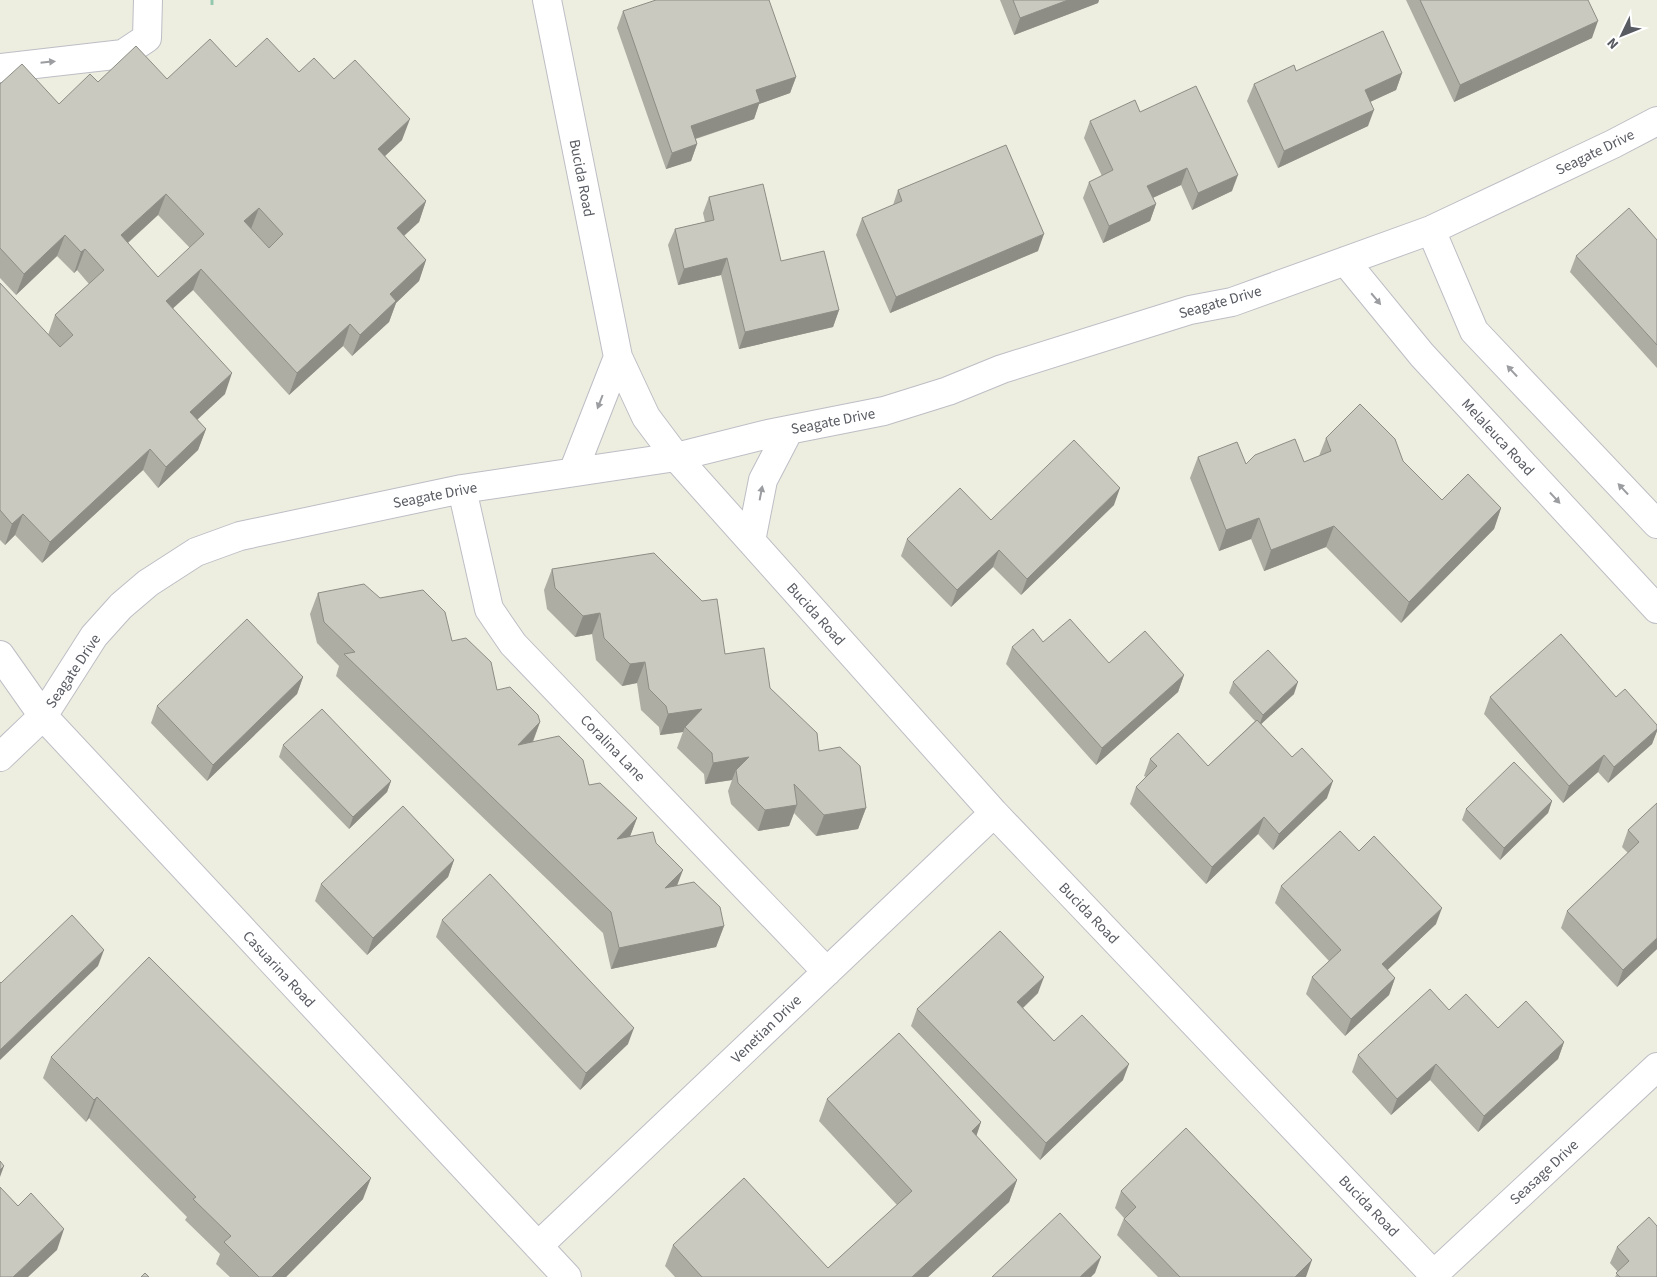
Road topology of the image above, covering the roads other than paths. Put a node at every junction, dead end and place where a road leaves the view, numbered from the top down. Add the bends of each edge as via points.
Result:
1 (148, 0) edge
2 (547, 0) edge
3 (0, 68) edge
4 (1657, 121) edge
5 (1431, 230) junction
6 (1345, 261) junction
7 (618, 356) junction
8 (789, 430) junction
9 (676, 457) junction
10 (573, 472) junction
11 (462, 489) junction
12 (1657, 524) edge
13 (752, 541) junction
14 (1657, 609) edge
15 (0, 655) edge
16 (43, 716) junction
17 (0, 757) edge
18 (994, 813) junction
19 (827, 972) junction
20 (1657, 1066) edge
21 (538, 1246) junction
22 (1434, 1276) edge
23 (567, 1277) edge

3 -> 1 street via 123,54 147,38
2 - 7 street, Bucida Road
4 - 5 street, Seagate Drive
5 - 6 street, Seagate Drive
12 -> 5 street via 1474,331
6 - 8 street, Seagate Drive via 1232,302 1190,310 1002,369 948,391 884,411
6 -> 14 street, Melaleuca Road via 1422,355
7 - 9 street, Bucida Road via 646,417
7 -> 10 street
8 - 9 street, Seagate Drive
13 -> 8 street via 763,480
9 - 10 street, Seagate Drive
9 - 13 street, Bucida Road
10 - 11 street, Seagate Drive
11 - 16 street, Seagate Drive via 240,536 196,552 148,583 116,612 94,636
11 - 19 street, Coralina Lane via 489,609 513,644
13 - 18 street, Bucida Road
15 - 16 street, Casuarina Road
16 - 17 street, Seagate Drive
16 - 21 street, Casuarina Road
18 - 19 street, Venetian Drive
18 - 22 street, Bucida Road
19 - 21 street, Venetian Drive
20 - 22 street, Seasage Drive
21 - 23 street, Casuarina Road

